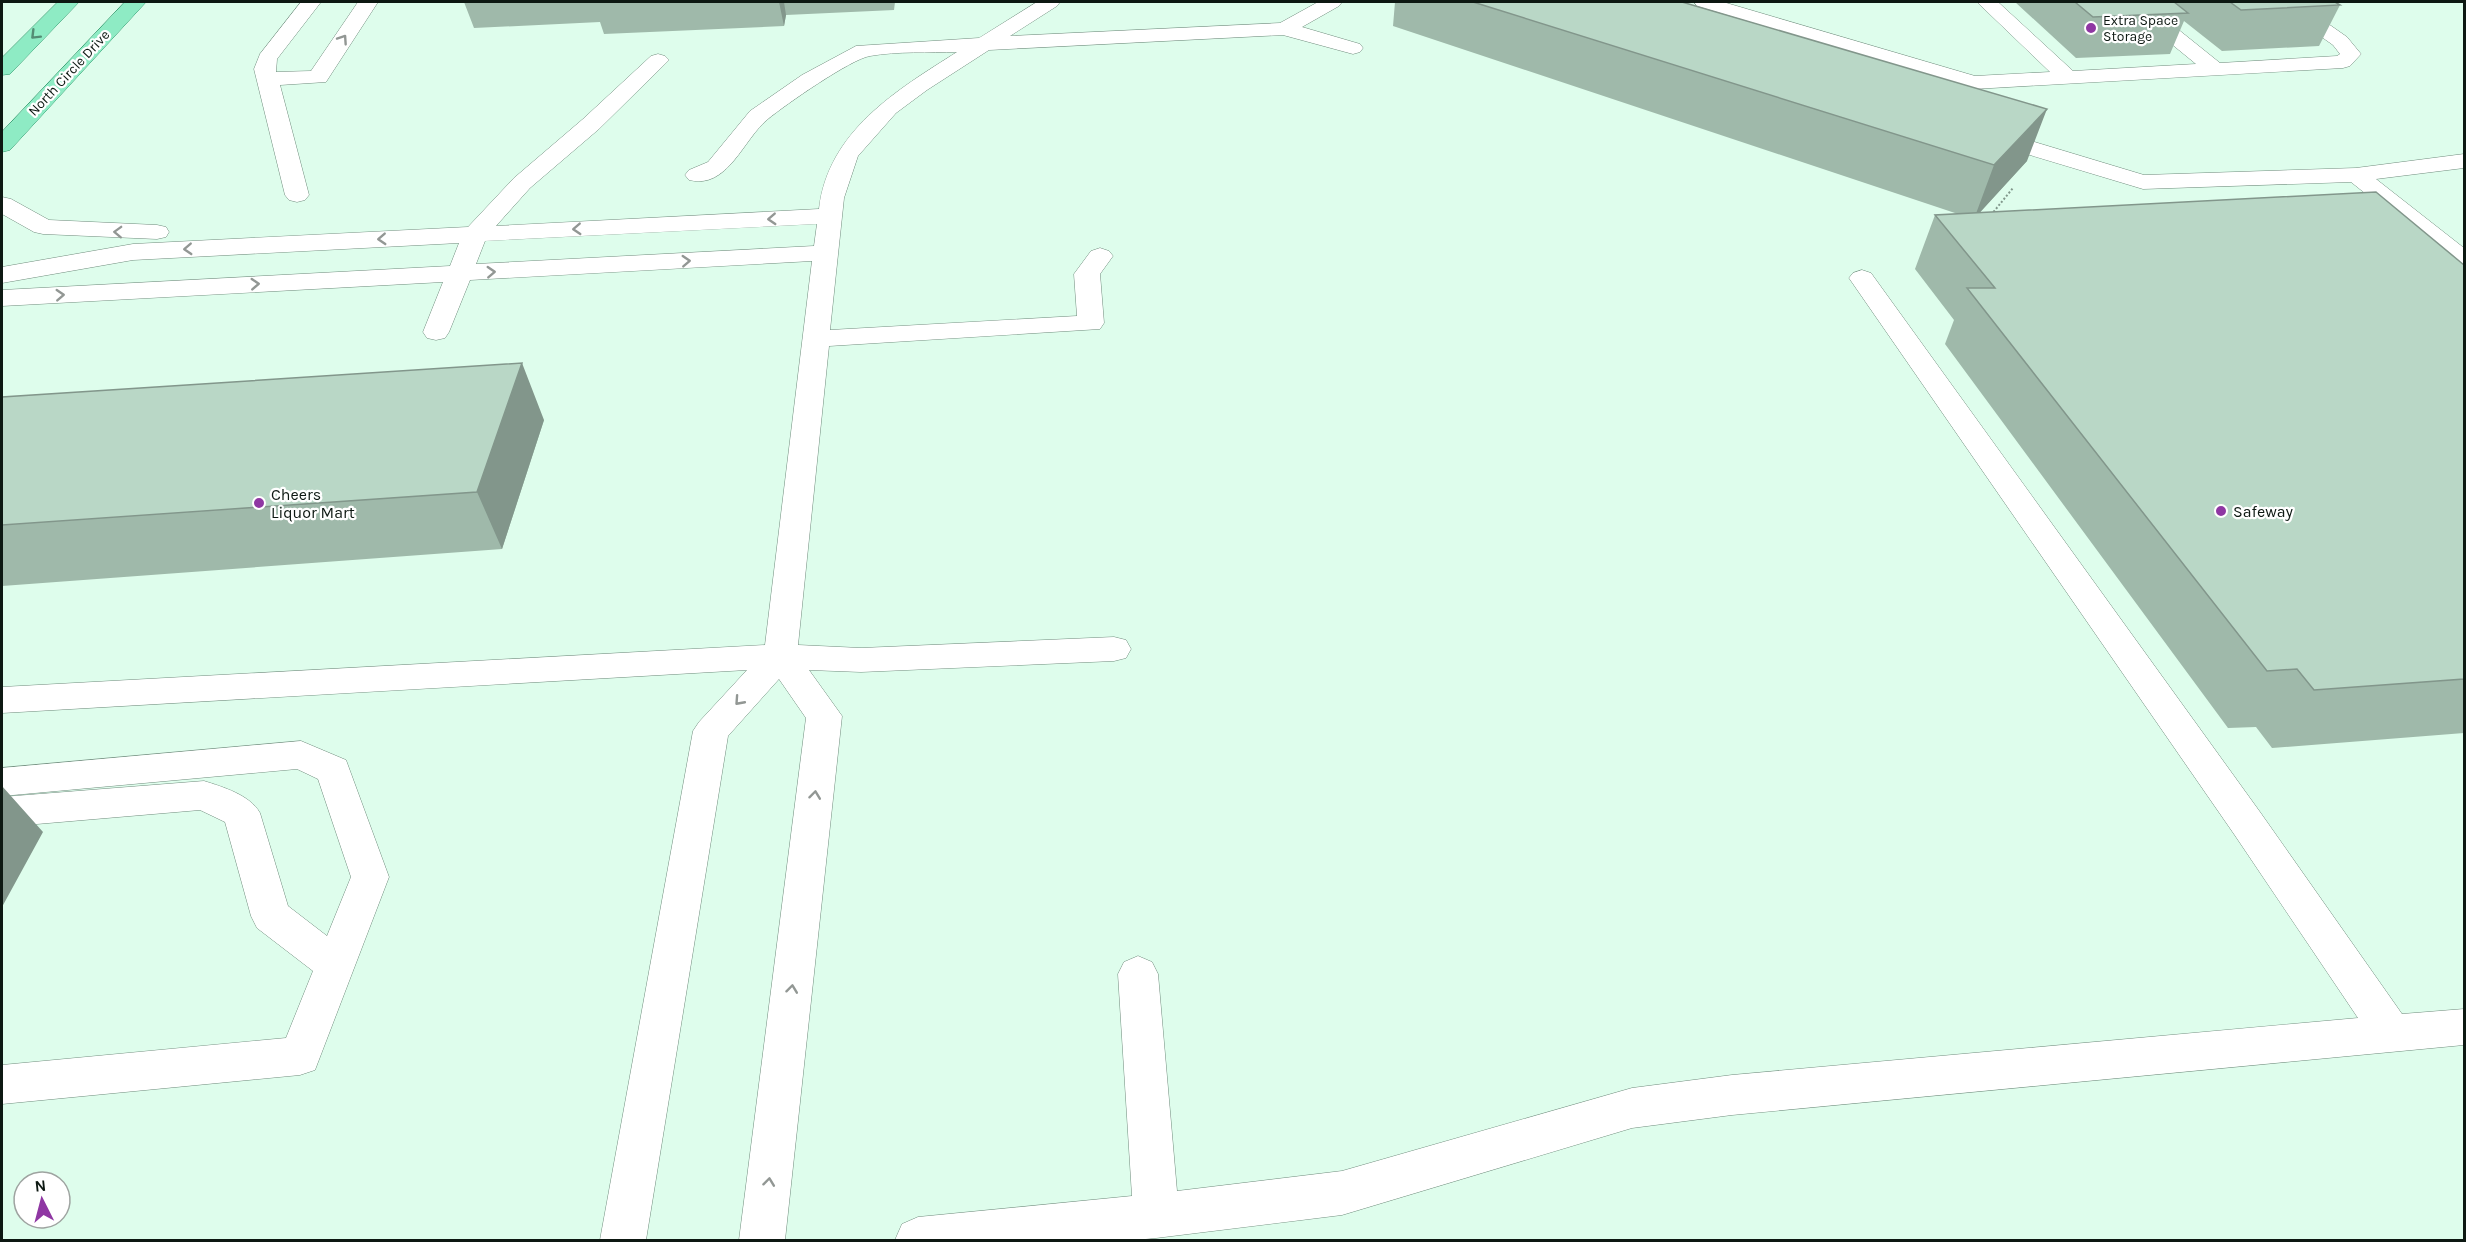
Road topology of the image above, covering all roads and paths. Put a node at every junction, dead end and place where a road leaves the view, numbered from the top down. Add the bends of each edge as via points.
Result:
1 (69, 2) edge
2 (136, 2) edge
3 (311, 2) edge
4 (368, 2) edge
5 (1050, 2) edge
6 (1332, 2) edge
7 (1704, 2) edge
8 (1987, 2) edge
9 (2132, 2) edge
10 (2285, 2) edge
11 (1284, 29) junction
12 (983, 44) junction
13 (1353, 48) dead end
14 (658, 60) dead end
15 (2, 69) edge
16 (2216, 70) junction
17 (2068, 78) junction
18 (267, 79) junction
19 (1964, 127) edge
20 (2, 145) edge
21 (2044, 151) junction
22 (2464, 161) edge
23 (697, 175) dead end
24 (2356, 175) junction
25 (297, 195) dead end
26 (2, 204) edge
27 (830, 216) junction
28 (1990, 216) edge
29 (475, 234) junction
30 (342, 241) junction
31 (826, 253) junction
32 (1100, 256) dead end
33 (2464, 261) edge
34 (459, 273) junction
35 (2, 275) edge
36 (1862, 278) dead end
37 (2, 298) edge
38 (436, 332) dead end
39 (816, 339) junction
40 (1114, 649) dead end
41 (780, 656) junction
42 (2, 700) edge
43 (2, 782) edge
44 (2, 812) edge
45 (334, 964) junction
46 (1138, 974) dead end
47 (2464, 1028) edge
48 (2393, 1035) junction
49 (2, 1085) edge
50 (1156, 1216) junction
51 (623, 1240) edge
52 (762, 1240) edge
53 (918, 1240) edge

1 -> 15 main road
2 - 20 main road, North Circle Drive
3 - 18 lane via 267,58
18 -> 4 lane via 318,77
5 - 12 lane
6 - 11 lane
7 - 17 lane via 1974,83
8 - 17 lane
9 - 16 lane
10 - 16 lane via 2340,41 2351,54 2343,62
11 - 12 lane
11 - 13 lane
12 - 23 lane via 863,50 758,116 717,167
12 - 27 lane via 904,96 864,133 847,155
14 - 29 lane via 522,183
16 - 17 lane
18 - 25 lane
19 - 21 lane
21 - 24 lane via 2143,182
21 - 28 path
22 - 24 lane
24 - 33 lane
30 -> 26 lane via 308,227 134,232 43,227
27 -> 29 lane
27 - 31 lane
29 -> 30 lane
29 - 34 lane
30 -> 35 lane via 134,252
34 -> 31 lane
31 - 39 lane
32 - 39 lane via 1087,273 1091,323
37 -> 34 lane
34 - 38 lane
36 - 48 lane
39 - 41 lane
40 - 41 lane via 861,660
41 - 42 lane
41 -> 51 lane via 711,731
52 -> 41 lane via 824,716
43 - 45 lane via 301,755 333,770 370,877
44 - 45 lane via 204,795 241,813 271,916
45 - 49 lane via 300,1056
46 - 50 lane
47 - 48 lane
48 - 50 lane via 1744,1094 1632,1108 1342,1193
50 - 53 lane

